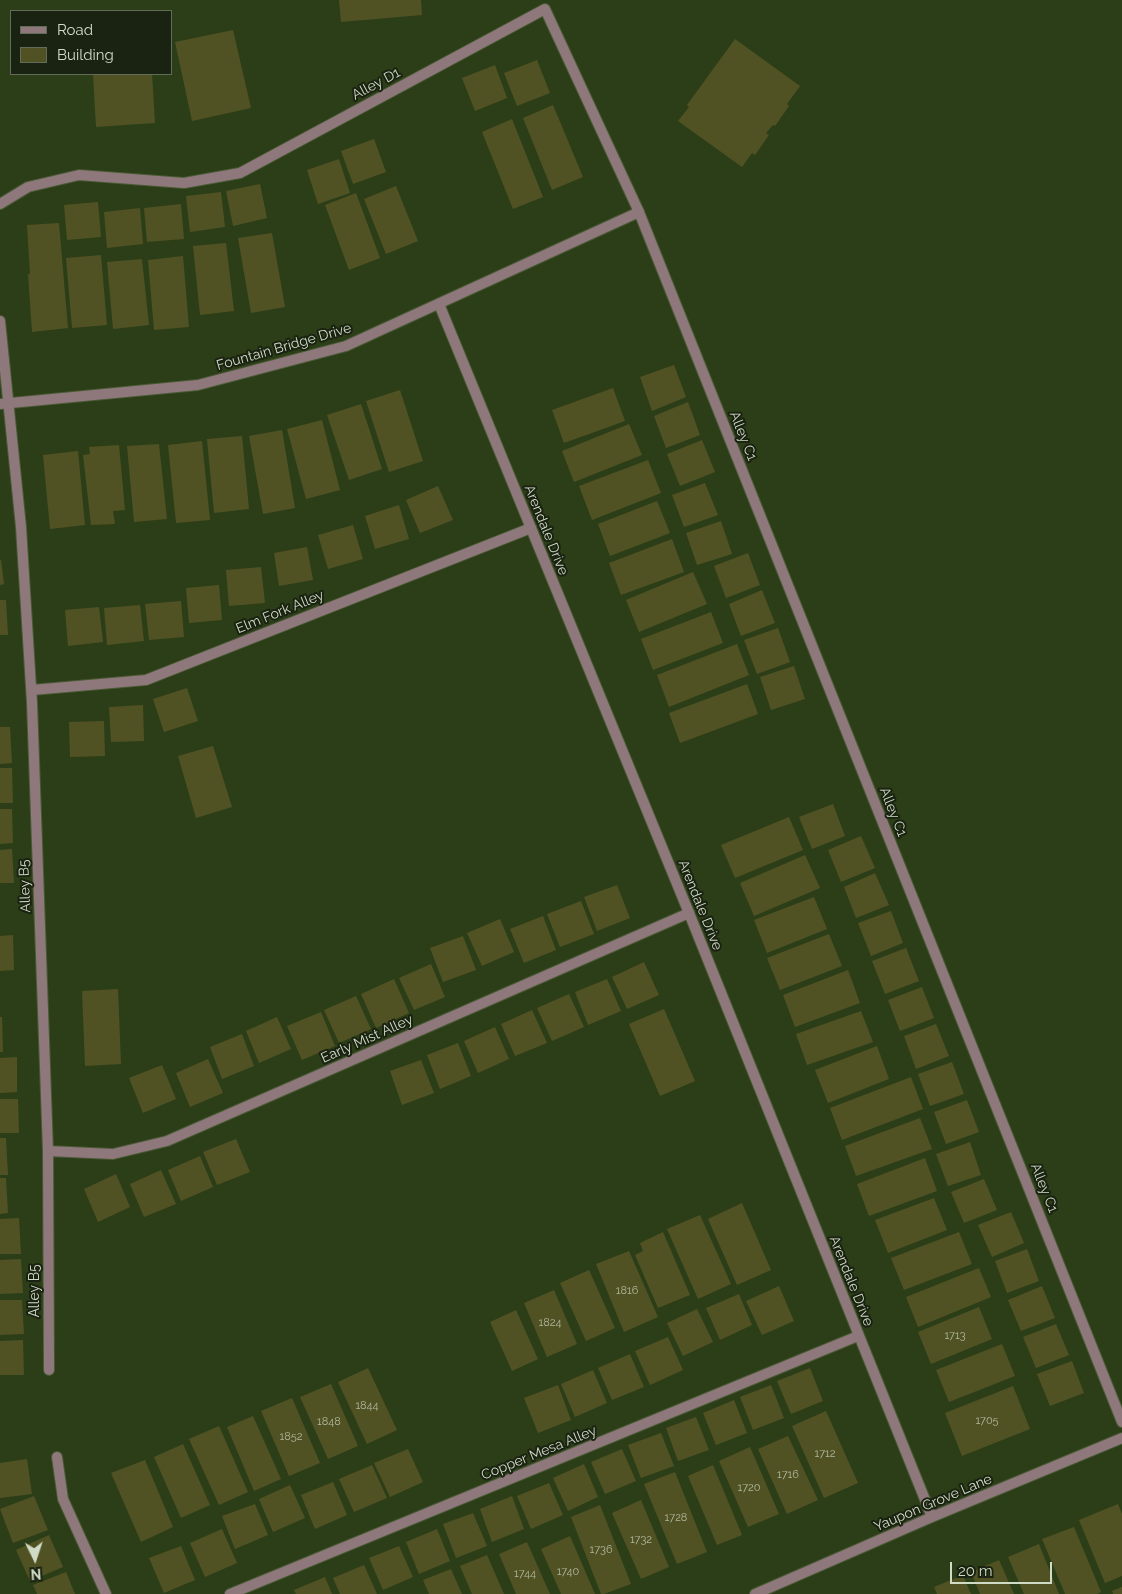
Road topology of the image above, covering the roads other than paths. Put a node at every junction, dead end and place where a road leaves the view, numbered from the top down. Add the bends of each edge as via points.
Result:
1 (0, 204) edge
2 (639, 212) junction
3 (439, 304) junction
4 (0, 322) edge
5 (4, 404) edge
6 (531, 528) junction
7 (32, 690) junction
8 (689, 913) junction
9 (48, 1151) junction
10 (858, 1336) junction
11 (49, 1370) dead end
12 (1122, 1422) edge
13 (1122, 1438) edge
14 (57, 1457) dead end
15 (932, 1517) junction
16 (106, 1594) edge
17 (230, 1594) edge
18 (755, 1594) edge

1 - 2 street, Alley D1 via 28,187 79,175 184,183 240,172 545,9
2 - 3 street, Fountain Bridge Drive
2 - 12 street, Alley C1
3 - 5 street, Fountain Bridge Drive via 346,346 198,385
3 - 6 street, Arendale Drive
4 - 5 street
5 - 7 street, Alley B5 via 21,527
6 - 7 street, Elm Fork Alley via 146,680
6 - 8 street, Arendale Drive
7 - 9 street, Alley B5
8 - 9 street, Early Mist Alley via 166,1141 113,1154
8 - 10 street, Arendale Drive
9 - 11 street, Alley B5
10 - 15 street, Arendale Drive
10 - 17 street, Copper Mesa Alley
13 - 15 street, Yaupon Grove Lane
14 - 16 street via 63,1499
15 - 18 street, Yaupon Grove Lane

